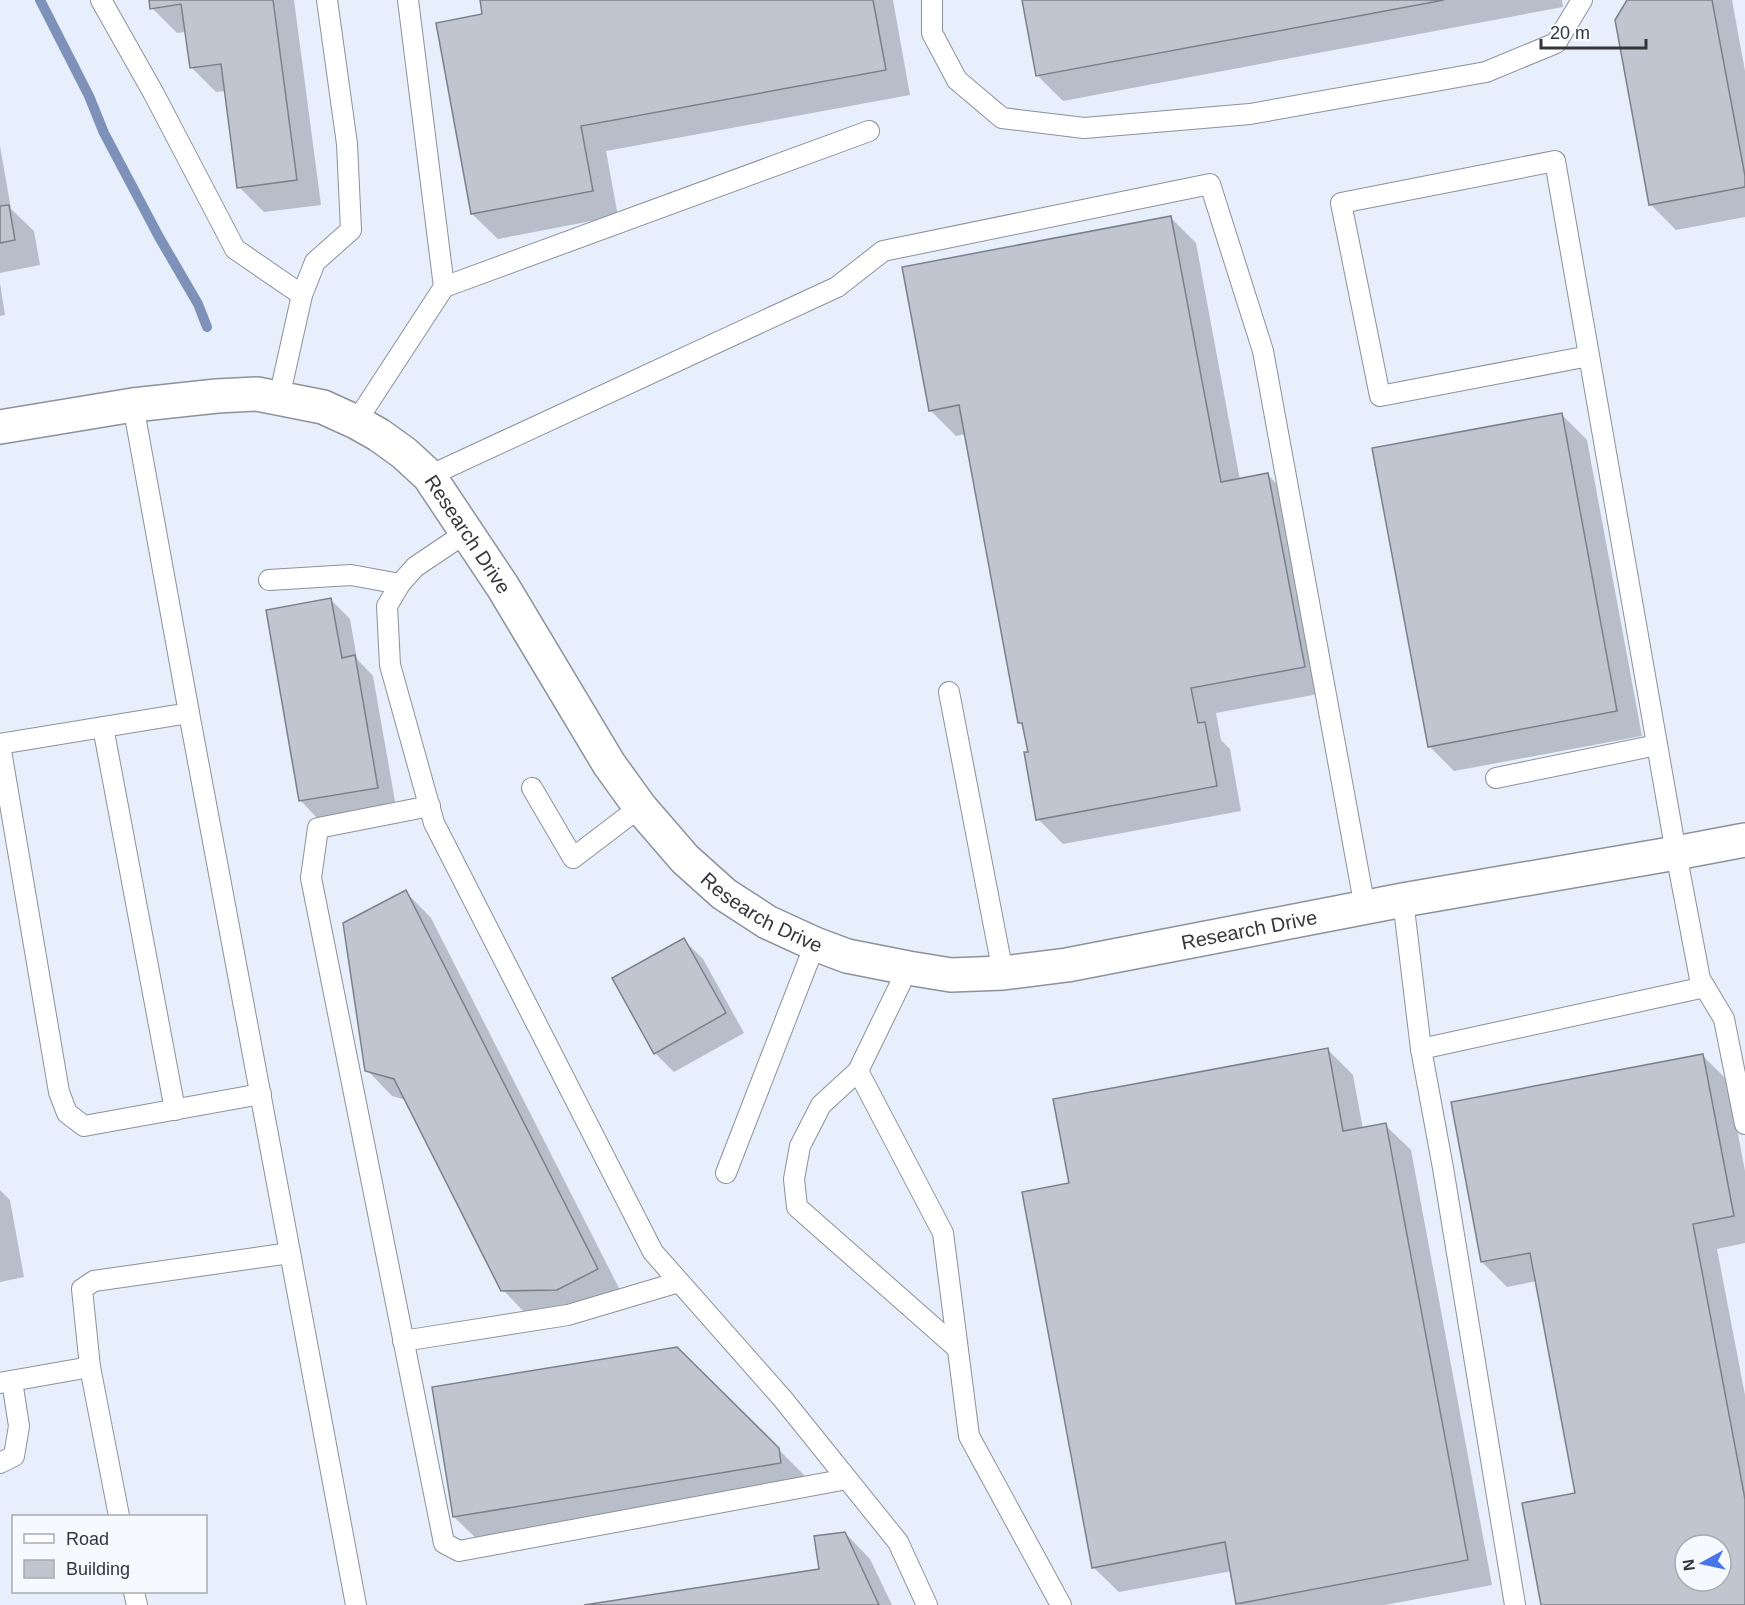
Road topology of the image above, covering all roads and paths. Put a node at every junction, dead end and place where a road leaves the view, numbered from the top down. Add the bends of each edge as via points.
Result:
1 (101, 0) edge
2 (327, 0) edge
3 (408, 0) edge
4 (932, 0) edge
5 (1582, 0) edge
6 (869, 131) dead end
7 (444, 288) junction
8 (302, 295) junction
9 (1589, 356) junction
10 (279, 398) junction
11 (133, 405) junction
12 (356, 422) junction
13 (0, 427) edge
14 (429, 476) junction
15 (467, 532) junction
16 (269, 580) dead end
17 (400, 584) junction
18 (949, 692) dead end
19 (189, 713) junction
20 (103, 727) junction
21 (0, 744) edge
22 (1657, 745) junction
23 (1496, 778) dead end
24 (532, 789) dead end
25 (430, 806) junction
26 (640, 807) junction
27 (1745, 840) edge
28 (1676, 854) junction
29 (1403, 900) junction
30 (1365, 908) junction
31 (814, 944) junction
32 (908, 968) junction
33 (1003, 972) junction
34 (1705, 987) junction
35 (1421, 1049) junction
36 (858, 1071) junction
37 (261, 1094) junction
38 (175, 1110) junction
39 (1745, 1124) edge
40 (726, 1173) dead end
41 (290, 1253) junction
42 (679, 1282) junction
43 (403, 1341) junction
44 (957, 1348) junction
45 (90, 1368) junction
46 (6, 1382) edge
47 (7, 1460) edge
48 (847, 1479) junction
49 (119, 1515) edge
50 (356, 1605) edge
51 (927, 1605) edge
52 (1061, 1605) edge
53 (1515, 1605) edge

1 - 8 lane via 235,249
2 - 8 lane via 347,144 351,230 315,262
3 - 7 lane
4 - 5 lane via 932,33 957,80 1002,118 1084,128 1250,114 1486,72 1556,44
6 - 7 lane
7 - 12 lane
8 - 10 lane
9 - 9 lane via 1555,161 1341,203 1380,396
9 - 22 lane
10 - 11 street, Research Drive via 257,394
10 - 12 street, Research Drive via 323,407
11 - 13 street, Research Drive
11 - 19 lane
12 - 14 street, Research Drive via 404,453
14 - 15 street, Research Drive
14 - 30 lane via 837,287 884,251 1210,184 1263,351
15 - 17 lane via 415,567
15 - 26 street, Research Drive via 609,764
16 - 17 lane via 351,575
17 - 25 lane via 387,606 390,665
18 - 33 lane
19 - 20 lane
19 - 37 lane
20 - 21 lane
20 - 38 lane
21 - 38 lane via 59,1092 67,1113 84,1126
22 - 23 lane
22 - 28 lane
24 - 26 lane via 573,858
25 - 42 lane via 434,823 653,1252
25 - 43 lane via 318,828 311,878
26 - 31 street, Research Drive via 685,859 724,894 767,922
27 - 28 street, Research Drive
28 - 29 street, Research Drive
28 - 34 lane via 1700,979
29 - 30 street, Research Drive
29 - 35 lane
30 - 33 street, Research Drive via 1067,965
31 - 32 street, Research Drive via 848,956
31 - 40 lane
32 - 33 street, Research Drive via 951,975
32 - 36 lane
34 - 35 lane
34 - 39 lane via 1724,1019
35 - 53 lane
36 - 44 lane via 943,1233
36 - 44 lane via 821,1105 800,1146 794,1179 797,1207
37 - 38 lane
37 - 41 lane
41 - 45 lane via 94,1281 82,1289
41 - 50 lane
42 - 43 lane via 568,1315
42 - 48 lane via 782,1398
43 - 48 lane via 444,1543 459,1551
44 - 52 lane via 969,1436
45 - 46 lane
45 - 49 lane
46 - 47 lane via 19,1426
48 - 51 lane via 898,1542

